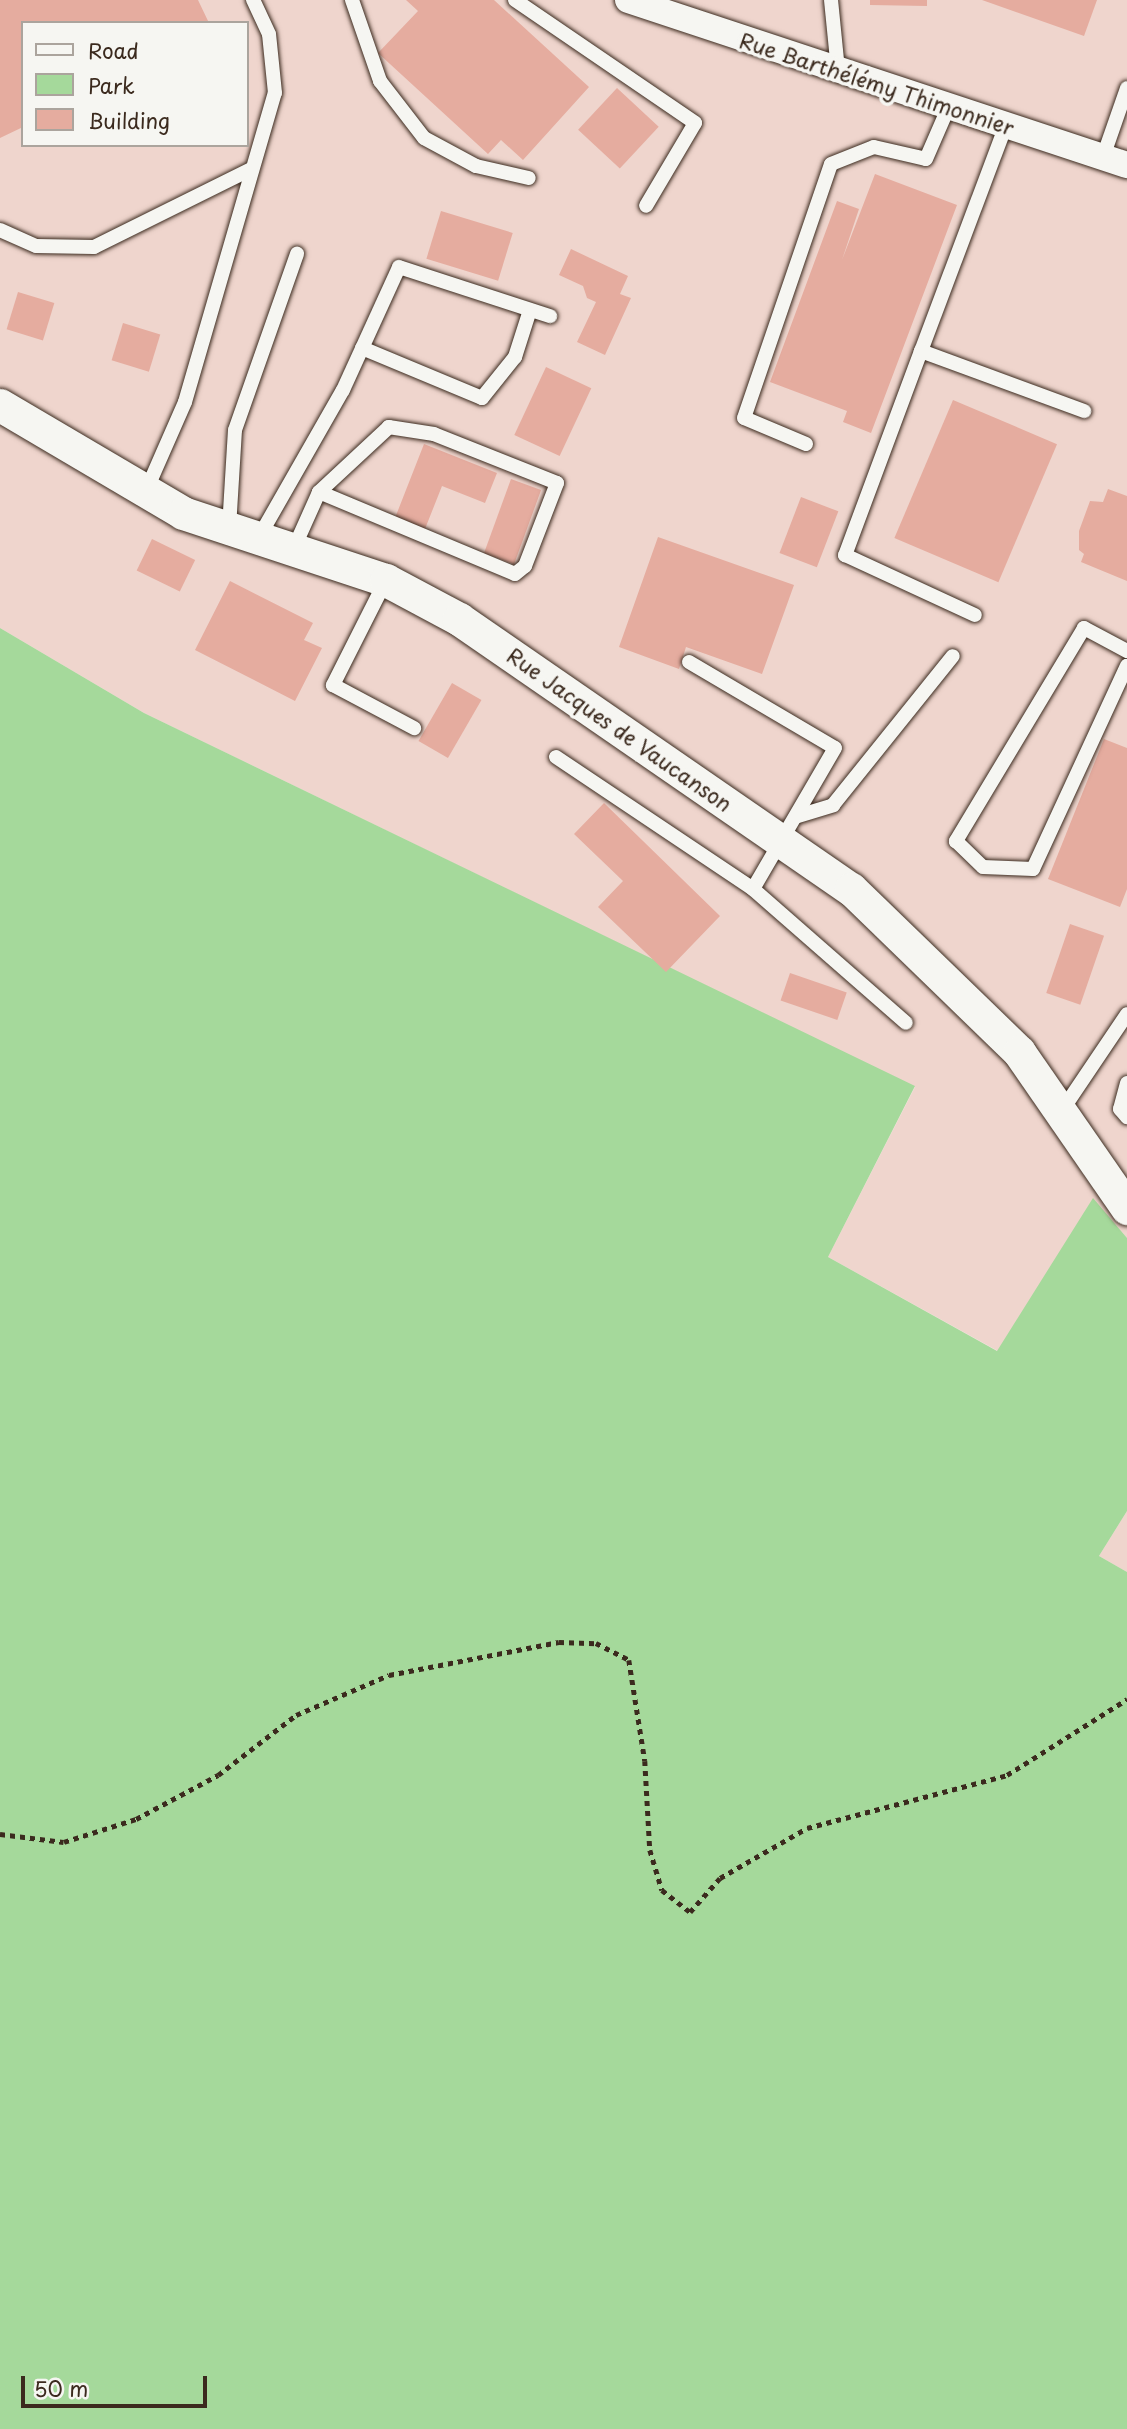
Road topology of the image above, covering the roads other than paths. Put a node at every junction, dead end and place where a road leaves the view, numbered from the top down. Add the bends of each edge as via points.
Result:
1 (253, 0) edge
2 (352, 0) edge
3 (515, 0) edge
4 (628, 0) edge
5 (831, 0) edge
6 (838, 70) junction
7 (1127, 89) edge
8 (949, 106) junction
9 (1006, 125) junction
10 (1115, 161) edge
11 (251, 169) junction
12 (529, 178) dead end
13 (646, 206) dead end
14 (0, 230) edge
15 (297, 254) dead end
16 (530, 310) junction
17 (550, 316) dead end
18 (362, 348) junction
19 (921, 351) junction
20 (0, 405) edge
21 (1084, 411) dead end
22 (806, 444) dead end
23 (146, 491) junction
24 (319, 492) junction
25 (244, 532) junction
26 (294, 548) junction
27 (386, 580) junction
28 (975, 615) dead end
29 (1127, 651) edge
30 (954, 656) dead end
31 (689, 662) dead end
32 (1127, 666) edge
33 (414, 728) dead end
34 (556, 757) dead end
35 (790, 828) junction
36 (753, 889) junction
37 (1127, 1014) edge
38 (906, 1023) dead end
39 (1116, 1032) junction
40 (1127, 1043) edge
41 (1127, 1083) edge
42 (1061, 1112) junction
43 (1127, 1117) edge
44 (1127, 1208) edge

1 - 11 lane via 269,34 275,93
2 - 12 lane via 380,82 424,138 477,166
3 - 13 lane via 695,123
4 - 6 street, Rue Barthélémy Thimonnier
5 - 6 lane
6 - 8 street, Rue Barthélémy Thimonnier
7 - 10 lane
8 - 9 street, Rue Barthélémy Thimonnier
8 - 22 lane via 926,159 874,147 831,164 744,418
9 - 10 street, Rue Barthélémy Thimonnier
9 - 19 lane
11 - 14 lane via 94,247 36,246
11 - 23 lane via 185,402
15 - 25 lane via 235,430
16 - 17 lane
16 - 18 lane via 398,267
16 - 18 lane via 515,356 482,398
18 - 25 lane
19 - 21 lane
19 - 28 lane via 845,555
20 - 23 street, Rue Jacques de Vaucanson
23 - 25 street, Rue Jacques de Vaucanson via 183,513
24 - 24 lane via 515,574 524,566 557,483 434,434 389,427
24 - 26 lane
25 - 26 street, Rue Jacques de Vaucanson
26 - 27 street, Rue Jacques de Vaucanson
27 - 33 lane via 333,685
27 - 35 street, Rue Jacques de Vaucanson via 459,619
29 - 32 lane via 1084,628 956,842 983,867 1033,869
30 - 35 lane via 833,806
31 - 35 lane via 835,748
34 - 36 lane
35 - 36 lane
35 - 42 street, Rue Jacques de Vaucanson via 1019,1052
36 - 38 lane
37 - 39 lane
39 - 40 lane
39 - 42 lane
41 - 43 lane via 1120,1109
42 - 44 street, Rue Jacques de Vaucanson

